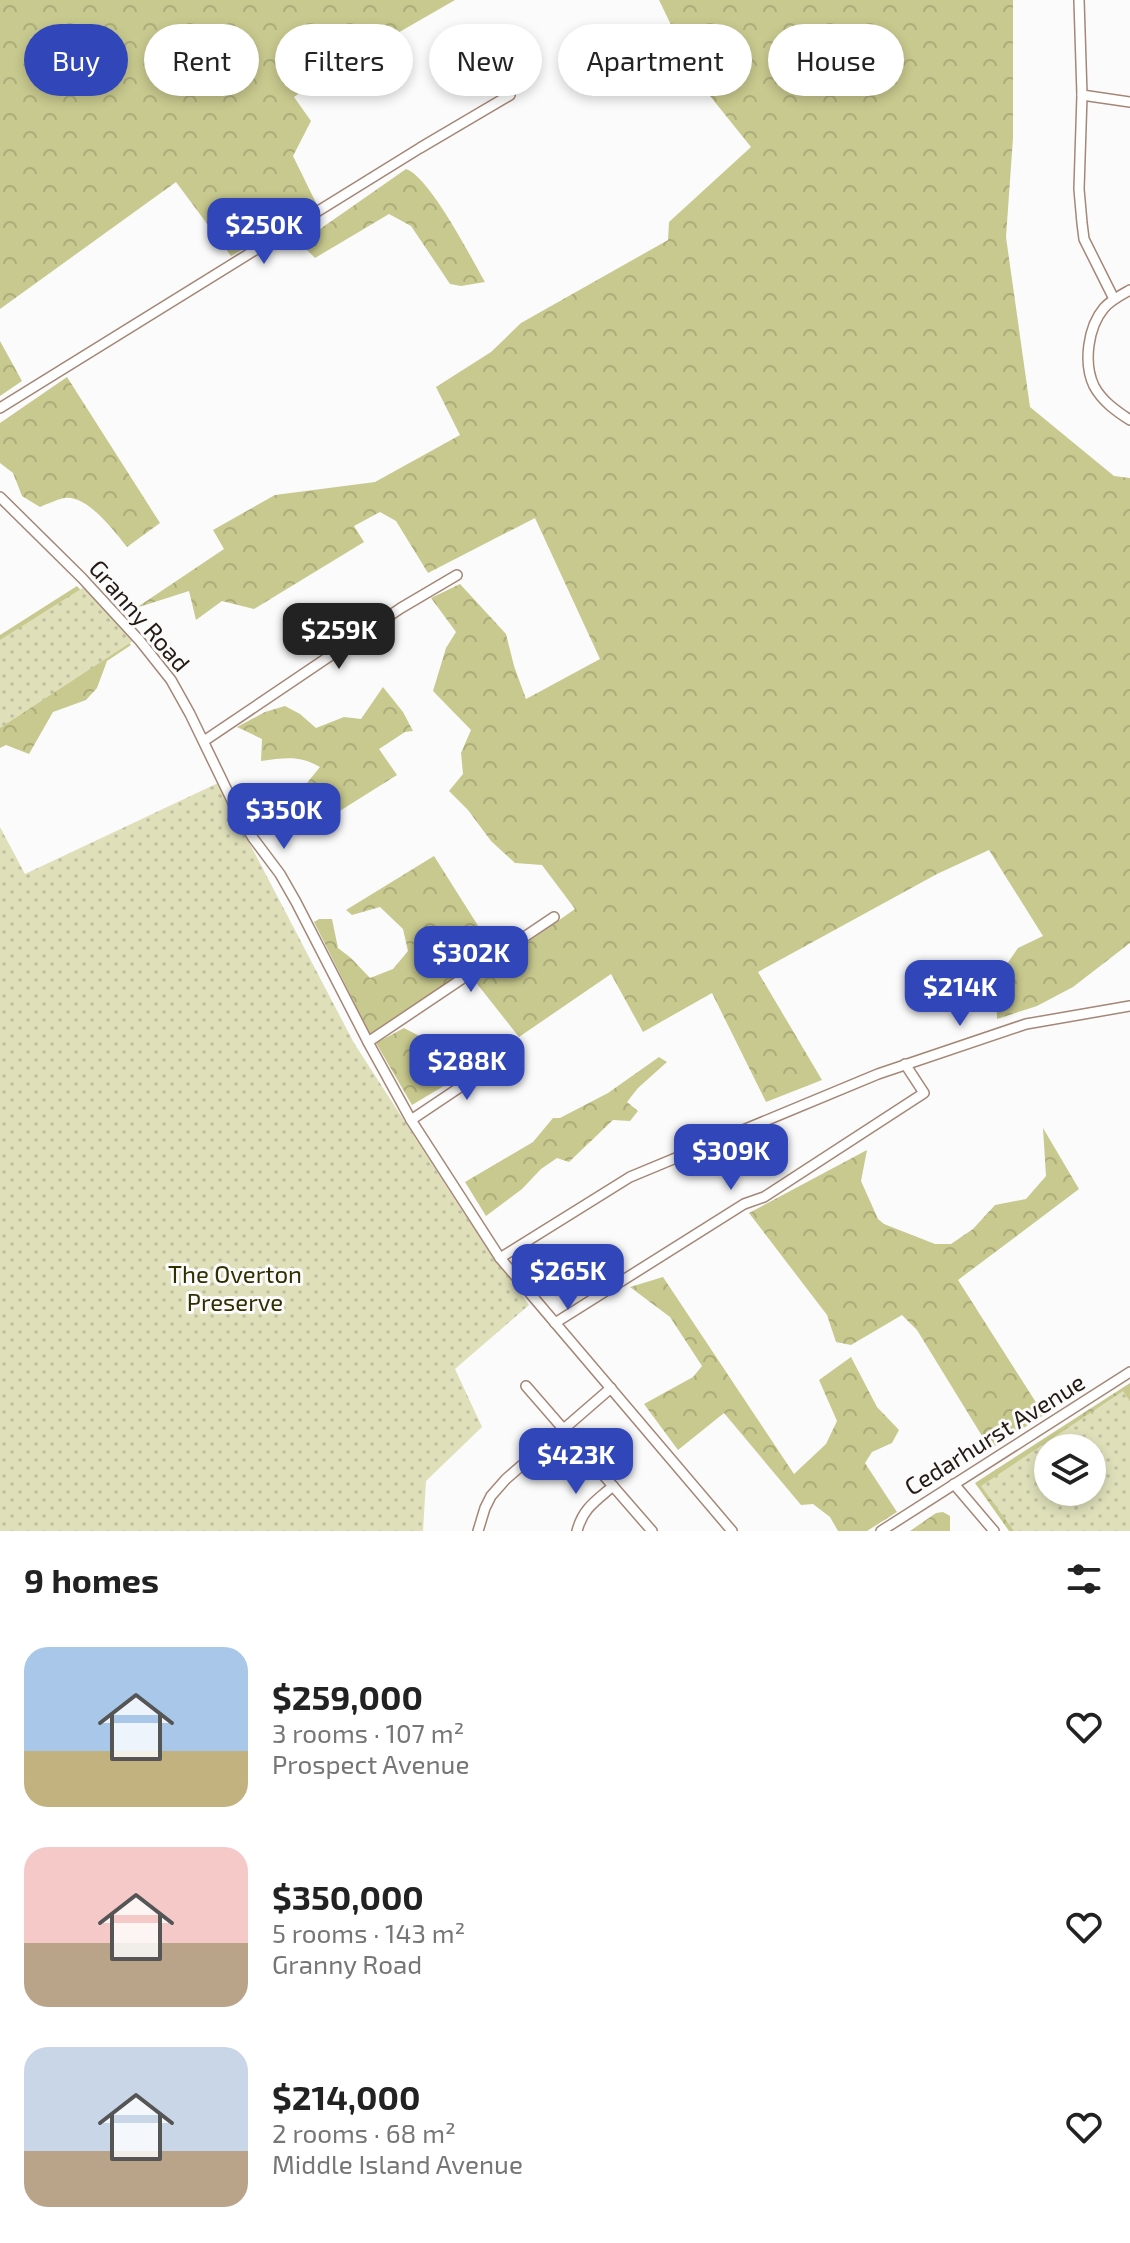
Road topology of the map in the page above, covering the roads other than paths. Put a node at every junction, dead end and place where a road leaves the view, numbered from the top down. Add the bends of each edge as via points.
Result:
1 (1079, 0) edge
2 (1082, 95) junction
3 (508, 96) edge
4 (1130, 102) edge
5 (1130, 290) edge
6 (1114, 299) junction
7 (0, 408) edge
8 (1130, 420) edge
9 (0, 497) edge
10 (457, 575) dead end
11 (204, 741) junction
12 (554, 917) dead end
13 (1130, 1006) edge
14 (368, 1042) junction
15 (505, 1057) dead end
16 (905, 1064) junction
17 (411, 1120) junction
18 (500, 1258) junction
19 (555, 1323) junction
20 (1130, 1372) edge
21 (526, 1386) dead end
22 (611, 1388) junction
23 (562, 1429) junction
24 (954, 1484) junction
25 (613, 1486) junction
26 (478, 1531) edge
27 (577, 1531) edge
28 (652, 1531) edge
29 (732, 1531) edge
30 (881, 1531) edge
31 (994, 1531) edge

1 - 2 street
2 - 4 street
2 - 6 street via 1079,189 1084,239
3 - 7 street
5 - 6 street
6 - 8 street via 1090,334 1088,364 1094,386 1110,407
9 - 11 street, Granny Road via 140,641 171,680
10 - 11 street
11 - 14 street, Granny Road via 238,813 296,902
12 - 14 street
13 - 16 street via 1026,1024
14 - 17 street, Granny Road
15 - 17 street
16 - 18 street via 630,1177
16 - 19 street via 924,1093
17 - 18 street, Granny Road
18 - 19 street, Granny Road
19 - 22 street, Granny Road
20 - 24 street, Cedarhurst Avenue
21 - 23 street
22 - 23 street
22 - 29 street, Granny Road
23 - 25 street
23 - 26 street via 491,1496
24 - 30 street, Cedarhurst Avenue
24 - 31 street
25 - 27 street via 585,1510
25 - 28 street

